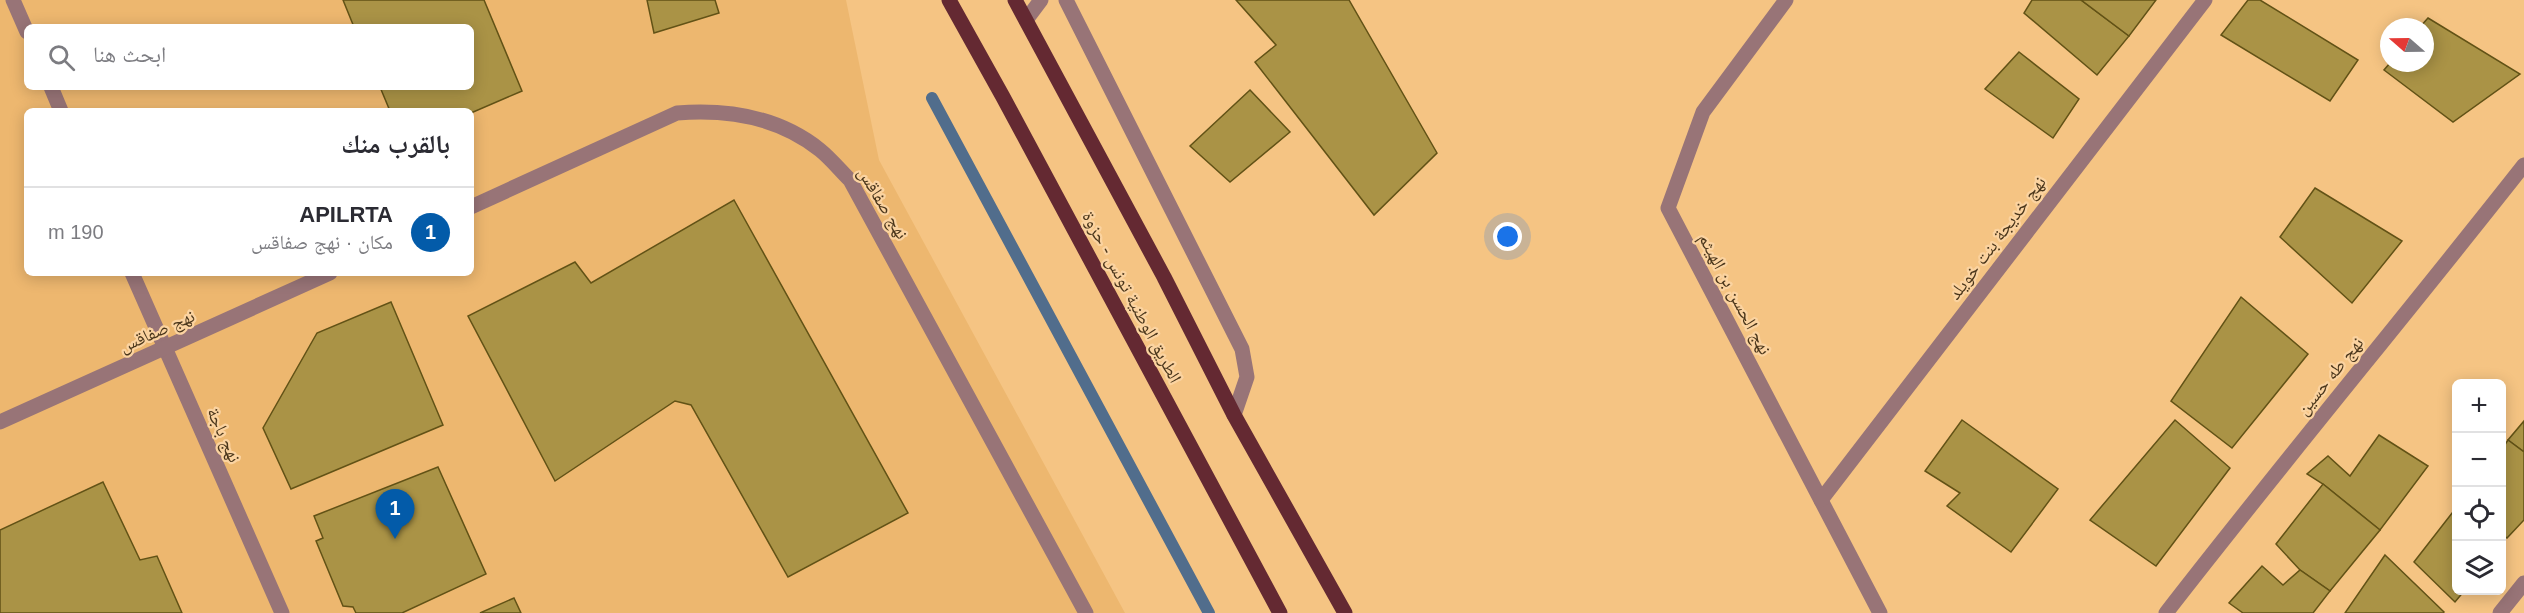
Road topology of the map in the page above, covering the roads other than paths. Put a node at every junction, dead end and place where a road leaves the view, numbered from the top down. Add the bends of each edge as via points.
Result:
1 (13, 0) edge
2 (949, 0) edge
3 (1015, 0) edge
4 (1041, 0) edge
5 (1066, 0) edge
6 (1786, 0) edge
7 (2205, 0) edge
8 (1026, 20) junction
9 (24, 25) edge
10 (52, 90) edge
11 (60, 108) edge
12 (2524, 165) edge
13 (474, 206) edge
14 (133, 276) edge
15 (324, 276) edge
16 (165, 350) junction
17 (1234, 415) junction
18 (0, 422) edge
19 (1821, 500) junction
20 (2524, 583) edge
21 (282, 613) edge
22 (1086, 613) edge
23 (1280, 613) edge
24 (1345, 613) edge
25 (1880, 613) edge
26 (2166, 613) edge
27 (2499, 613) edge

1 - 9 street
2 - 23 main road, الطريق الوطنية تونس - حزوة
3 - 8 main road, الطريق الوطنية تونس - حزوة
4 - 8 street
5 - 17 street via 1242,349 1246,377
6 - 19 street, نهج الحسن بن الهيثم via 1703,112 1668,208
7 - 19 street, نهج خديجة بنت خويلد
8 - 17 main road, الطريق الوطنية تونس - حزوة
10 - 11 street
12 - 26 street, نهج طه حسين
13 - 22 street, نهج صفاقس via 677,113 712,110 744,115 781,126 819,149 850,180
14 - 16 street, نهج باجة
15 - 16 street, نهج صفاقس
16 - 18 street, نهج صفاقس
16 - 21 street, نهج باجة
17 - 24 main road, الطريق الوطنية تونس - حزوة
19 - 25 street, نهج الحسن بن الهيثم
20 - 27 street

